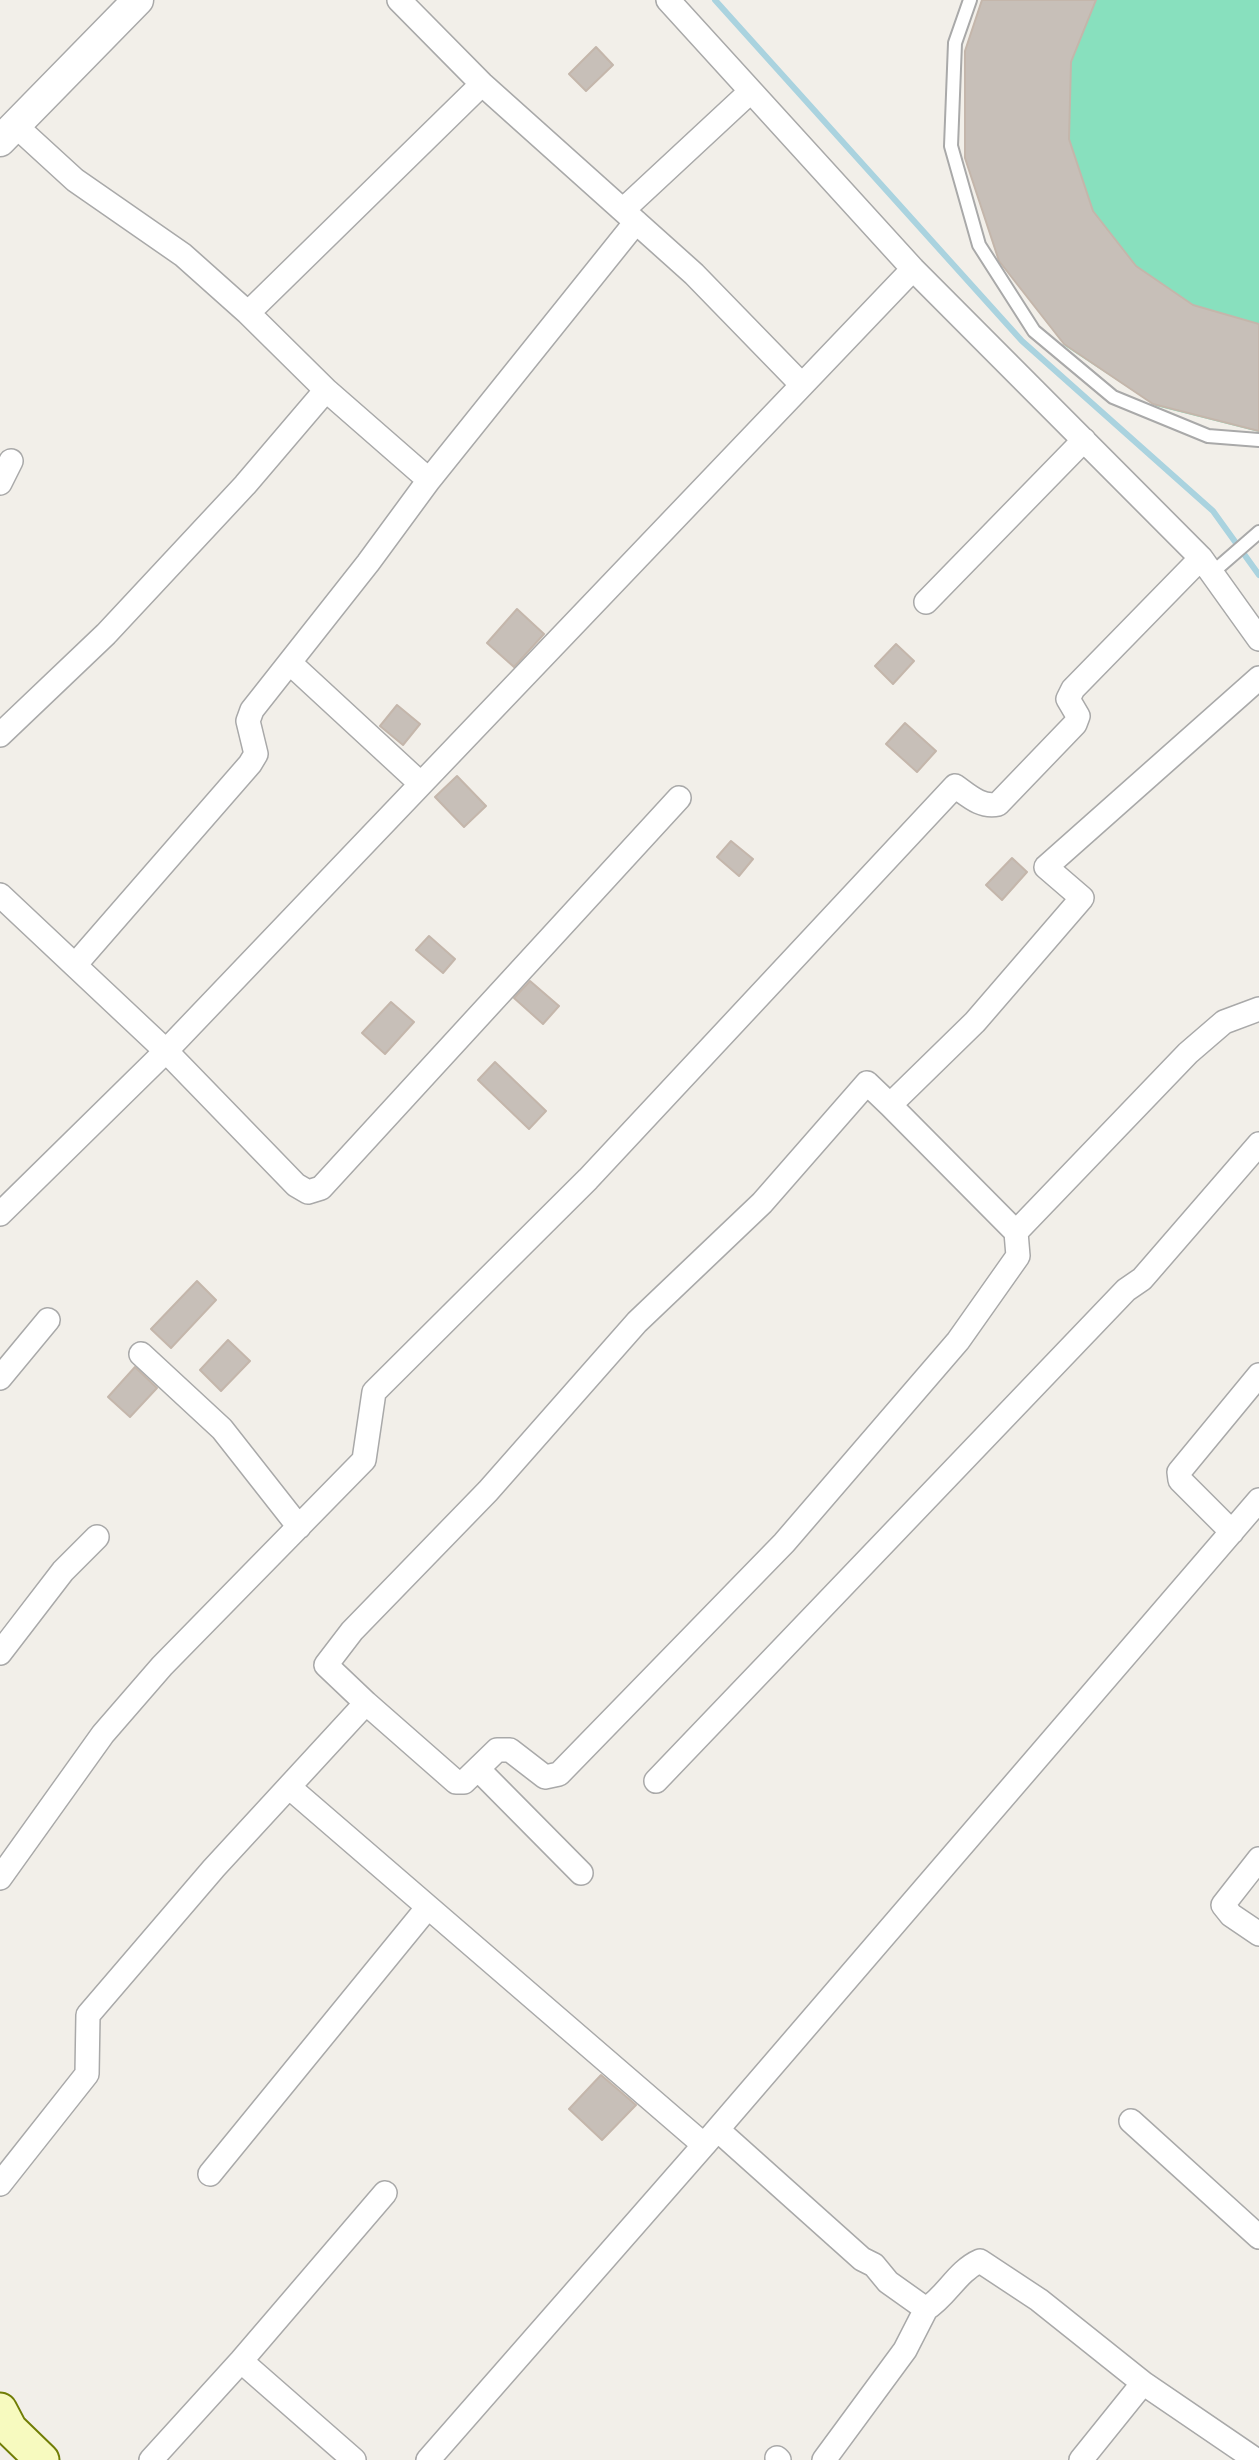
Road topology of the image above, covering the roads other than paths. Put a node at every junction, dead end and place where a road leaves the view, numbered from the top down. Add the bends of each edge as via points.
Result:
1 (138, 0) edge
2 (399, 0) edge
3 (668, 0) edge
4 (970, 0) edge
5 (482, 84) junction
6 (750, 92) junction
7 (8, 133) edge
8 (629, 216) junction
9 (913, 269) junction
10 (248, 313) junction
11 (802, 385) junction
12 (326, 390) junction
13 (1084, 440) junction
14 (1259, 440) edge
15 (11, 461) dead end
16 (429, 480) junction
17 (0, 483) edge
18 (1259, 532) edge
19 (1207, 565) junction
20 (926, 603) dead end
21 (1259, 639) edge
22 (289, 663) junction
23 (1259, 678) edge
24 (0, 735) edge
25 (421, 784) junction
26 (679, 798) dead end
27 (0, 895) edge
28 (75, 965) junction
29 (1259, 1009) edge
30 (166, 1051) junction
31 (890, 1105) junction
32 (1259, 1144) edge
33 (0, 1214) edge
34 (1016, 1232) junction
35 (48, 1320) dead end
36 (141, 1354) dead end
37 (1259, 1375) edge
38 (0, 1378) edge
39 (1259, 1500) edge
40 (299, 1527) junction
41 (1232, 1532) junction
42 (97, 1537) dead end
43 (0, 1653) edge
44 (366, 1703) junction
45 (478, 1769) junction
46 (656, 1781) dead end
47 (289, 1787) junction
48 (1259, 1859) edge
49 (581, 1873) dead end
50 (0, 1878) edge
51 (428, 1907) junction
52 (1259, 1934) edge
53 (1131, 2121) dead end
54 (712, 2138) junction
55 (210, 2174) dead end
56 (0, 2184) edge
57 (385, 2193) dead end
58 (1259, 2237) edge
59 (926, 2309) junction
60 (241, 2361) junction
61 (1143, 2383) junction
62 (0, 2410) edge
63 (43, 2460) edge
64 (151, 2460) edge
65 (354, 2460) edge
66 (428, 2460) edge
67 (824, 2460) edge
68 (1081, 2460) edge
69 (1256, 2460) edge

1 - 7 street
2 - 5 street
3 - 6 street
4 - 14 lane via 955,43 951,146 979,245 1034,331 1113,397 1208,436
5 - 8 street
5 - 10 street
6 - 8 street
6 - 9 street
7 - 10 street via 183,255
8 - 11 street via 694,274
8 - 16 street
9 - 11 street
9 - 13 street
10 - 12 street
11 - 25 street
12 - 16 street
12 - 24 street via 106,634
13 - 19 street
13 - 20 street
15 - 17 street
16 - 22 street
18 - 19 lane via 1232,555
19 - 21 street
19 - 40 street via 1073,690 1068,699 1078,716 1075,724 998,803 980,803 954,786 597,1170 374,1392 364,1460
22 - 25 street
22 - 28 street via 252,710 248,721 256,754 250,764
23 - 31 street via 1046,867 1082,898 975,1022
25 - 30 street
26 - 30 street via 321,1188 308,1192 296,1185
27 - 28 street
28 - 30 street
29 - 34 street via 1224,1022 1188,1053
30 - 33 street
31 - 34 street
31 - 44 street via 867,1083 762,1203 637,1322 488,1491 352,1631 326,1665
32 - 46 street via 1142,1279 1126,1290
34 - 45 street via 1018,1256 958,1341 784,1543 559,1774 545,1777 503,1749
35 - 38 street
36 - 40 street via 222,1429
37 - 41 street via 1179,1472 1180,1480
39 - 41 street
40 - 50 street via 162,1666 103,1734
41 - 54 street
42 - 43 street via 63,1571
44 - 45 street via 456,1782 464,1782
44 - 47 street
45 - 49 street
47 - 51 street
47 - 56 street via 88,2015 87,2074
48 - 52 street via 1223,1905
51 - 54 street
51 - 55 street
53 - 58 street
54 - 59 street
54 - 66 street
57 - 60 street
59 - 61 street via 967,2267 980,2261 1039,2300
59 - 67 street via 905,2350
60 - 64 street
60 - 65 street
61 - 68 street
61 - 69 street
62 - 63 main road via 10,2429

